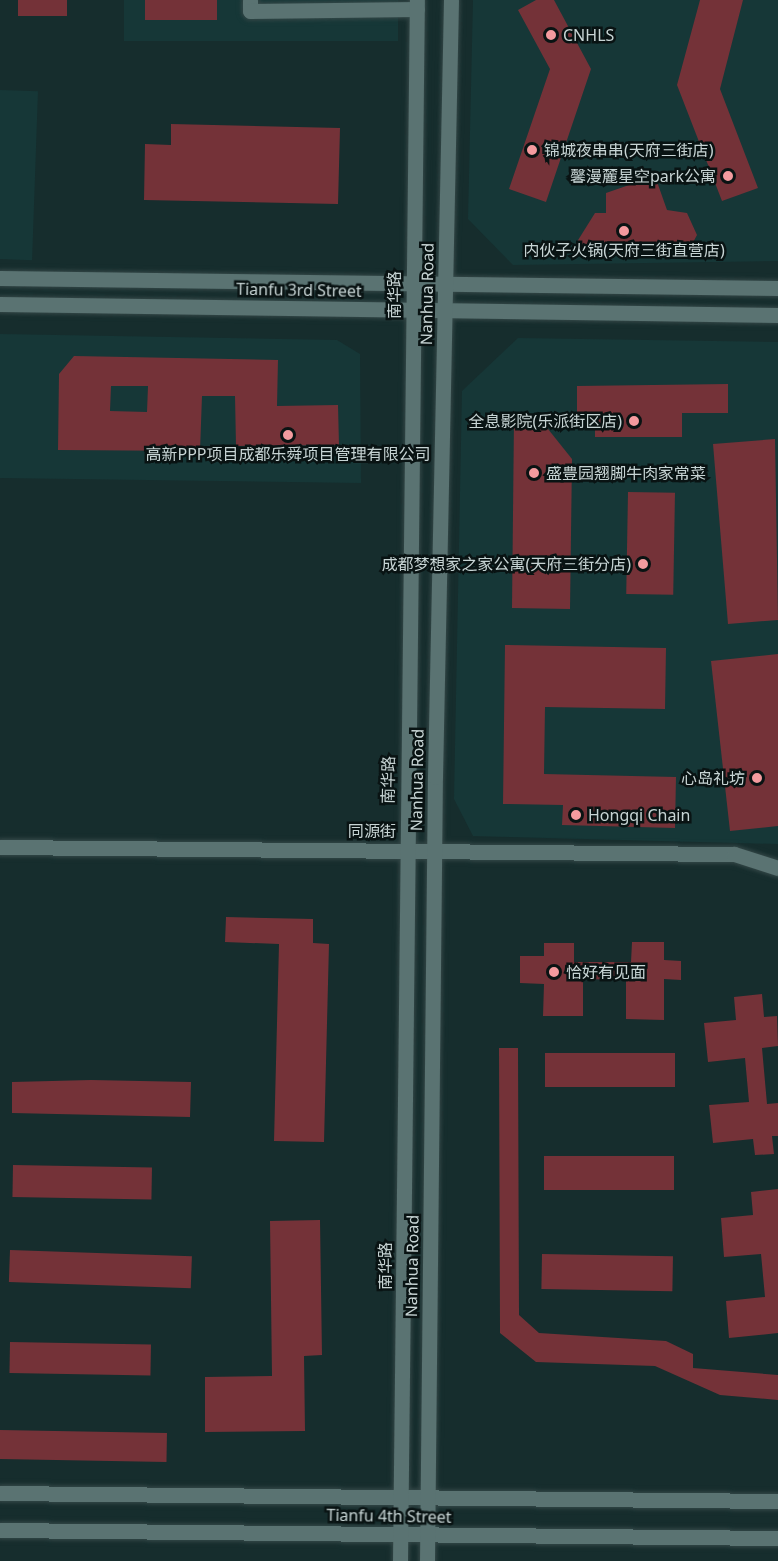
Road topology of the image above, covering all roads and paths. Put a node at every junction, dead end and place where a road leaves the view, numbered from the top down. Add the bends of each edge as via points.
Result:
1 (250, 0) edge
2 (451, 0) edge
3 (417, 4) edge
4 (0, 278) edge
5 (411, 283) junction
6 (445, 284) junction
7 (778, 288) edge
8 (0, 304) edge
9 (412, 310) junction
10 (444, 310) junction
11 (778, 315) edge
12 (0, 847) edge
13 (406, 849) junction
14 (435, 849) junction
15 (778, 868) edge
16 (0, 1493) edge
17 (401, 1497) junction
18 (428, 1497) junction
19 (778, 1501) edge
20 (0, 1530) edge
21 (400, 1535) junction
22 (427, 1535) junction
23 (778, 1538) edge
24 (400, 1561) edge
25 (427, 1561) edge

1 - 3 main road via 250,11
2 - 6 main road, Nanhua Road
3 - 5 main road, 南华路
4 - 5 main road, Tianfu 3rd Street
5 - 6 main road, Tianfu 3rd Street
5 - 9 main road, 南华路
6 - 7 main road, Tianfu 3rd Street
6 - 10 main road, Nanhua Road
8 - 9 main road, Tianfu 3rd Street
9 - 10 main road, Tianfu 3rd Street
9 - 13 main road, 南华路
10 - 11 main road, Tianfu 3rd Street
10 - 14 main road, Nanhua Road
12 - 13 main road, 同源街
13 - 14 main road, 同源街
13 - 17 main road, 南华路
14 - 15 main road, 同源街 via 734,854
14 - 18 main road, Nanhua Road
16 - 17 main road, Tianfu 4th Street
17 - 18 main road, Tianfu 4th Street
17 - 21 main road, 南华路
18 - 19 main road, Tianfu 4th Street
18 - 22 main road, Nanhua Road
20 - 21 main road, Tianfu 4th Street
21 - 22 main road, Tianfu 4th Street
21 - 24 main road, 南华路
22 - 23 main road, Tianfu 4th Street
22 - 25 main road, Nanhua Road

